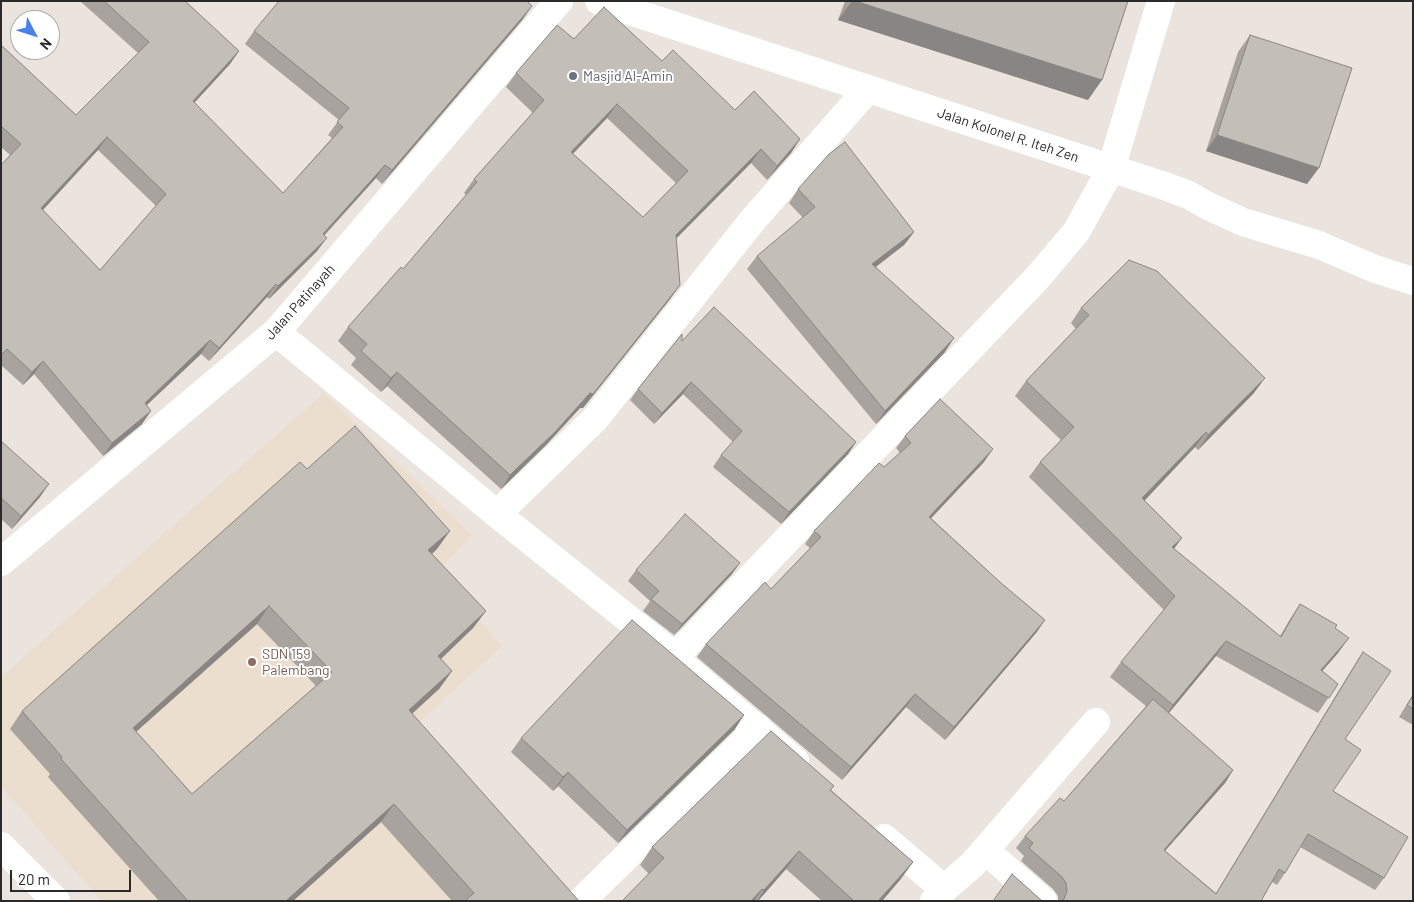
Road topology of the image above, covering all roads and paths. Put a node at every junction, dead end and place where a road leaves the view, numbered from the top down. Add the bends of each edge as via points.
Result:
1 (559, 1) edge
2 (599, 1) edge
3 (1161, 1) edge
4 (868, 89) junction
5 (1111, 169) junction
6 (1413, 282) edge
7 (276, 332) junction
8 (497, 514) junction
9 (1, 562) edge
10 (674, 658) junction
11 (1096, 722) dead end
12 (758, 728) junction
13 (816, 778) edge
14 (867, 823) edge
15 (1, 846) edge
16 (985, 850) junction
17 (939, 895) edge
18 (56, 901) edge
19 (581, 901) edge
20 (1043, 901) edge

1 - 7 street, Jalan Patinayah
2 - 4 street, Jalan Kolonel R. Iteh Zen
3 - 5 street
4 - 5 street, Jalan Kolonel R. Iteh Zen
4 - 8 street via 752,221 595,419
5 - 6 street, Jalan Kolonel R. Iteh Zen via 1189,195 1243,222 1319,245
5 - 10 street via 1076,232 1038,277
7 - 8 street
7 - 9 street, Jalan Patinayah
8 - 10 street
10 - 12 street
11 - 16 street
12 - 13 street
12 - 19 street
14 - 17 street
15 - 18 street
16 - 17 street
16 - 20 street

